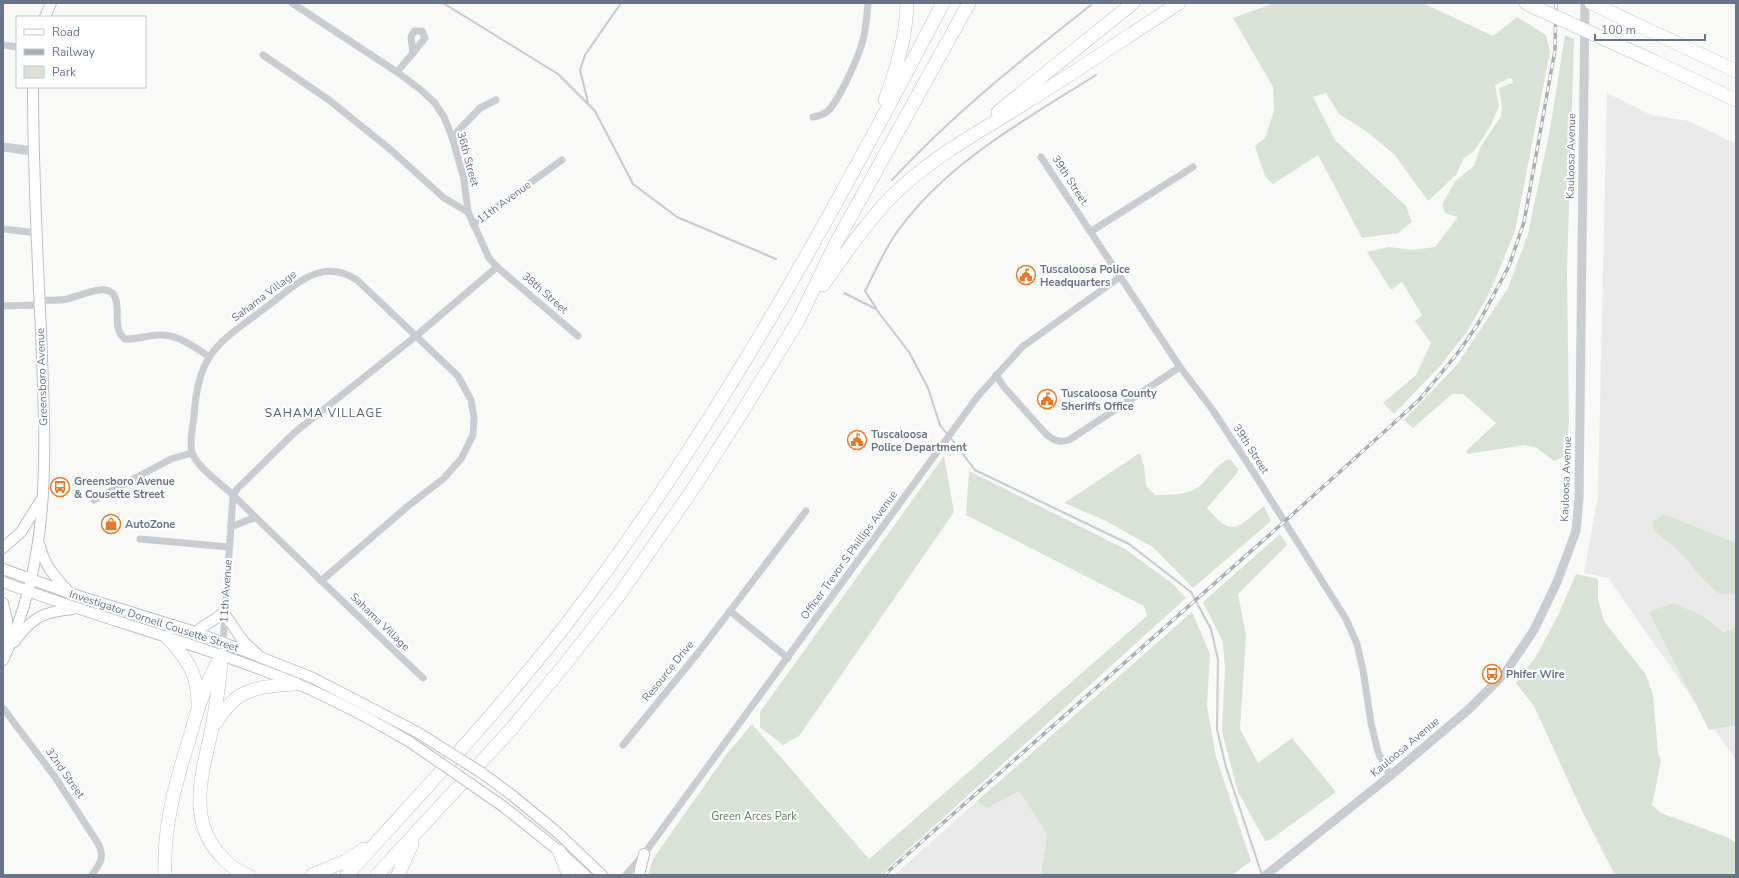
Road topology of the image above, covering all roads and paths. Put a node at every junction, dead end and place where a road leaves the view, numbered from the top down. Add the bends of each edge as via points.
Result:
1 (51, 3) edge
2 (868, 3) edge
3 (907, 3) edge
4 (943, 3) edge
5 (969, 3) edge
6 (1133, 3) edge
7 (1179, 3) edge
8 (1585, 3) edge
9 (1591, 3) edge
10 (297, 4) edge
11 (1531, 5) edge
12 (45, 16) edge
13 (3, 45) edge
14 (16, 47) edge
15 (413, 53) dead end
16 (263, 55) dead end
17 (1736, 71) edge
18 (397, 72) junction
19 (33, 88) edge
20 (496, 100) dead end
21 (1736, 100) edge
22 (812, 117) dead end
23 (974, 133) junction
24 (452, 137) junction
25 (868, 144) junction
26 (3, 147) edge
27 (33, 151) junction
28 (1041, 157) dead end
29 (562, 160) dead end
30 (1193, 167) dead end
31 (468, 212) junction
32 (473, 224) junction
33 (3, 228) edge
34 (1090, 232) junction
35 (37, 233) junction
36 (497, 267) junction
37 (1120, 277) junction
38 (40, 303) junction
39 (3, 306) edge
40 (799, 319) junction
41 (416, 336) junction
42 (578, 336) dead end
43 (208, 356) junction
44 (1180, 367) junction
45 (996, 375) junction
46 (192, 453) junction
47 (233, 495) junction
48 (43, 496) junction
49 (94, 500) dead end
50 (806, 511) dead end
51 (256, 518) junction
52 (231, 528) junction
53 (140, 539) dead end
54 (39, 542) junction
55 (229, 547) junction
56 (3, 548) edge
57 (3, 568) edge
58 (32, 579) junction
59 (322, 581) junction
60 (3, 582) edge
61 (28, 592) junction
62 (69, 593) junction
63 (3, 603) edge
64 (76, 609) junction
65 (730, 611) junction
66 (224, 613) junction
67 (195, 632) junction
68 (167, 637) junction
69 (9, 648) junction
70 (222, 649) junction
71 (260, 657) junction
72 (788, 658) junction
73 (3, 660) edge
74 (423, 678) dead end
75 (295, 684) junction
76 (3, 708) edge
77 (198, 708) junction
78 (212, 728) junction
79 (623, 745) dead end
80 (1390, 776) junction
81 (418, 831) junction
82 (379, 839) junction
83 (559, 851) junction
84 (644, 854) junction
85 (92, 875) edge
86 (165, 875) edge
87 (248, 875) edge
88 (312, 875) edge
89 (346, 875) edge
90 (377, 875) edge
91 (398, 875) edge
92 (569, 875) edge
93 (586, 875) edge
94 (602, 875) edge
95 (626, 875) edge
96 (639, 875) edge
97 (1266, 875) edge

1 - 12 main road
2 - 22 street via 858,56 828,111
3 - 25 highway via 903,43 896,70
4 - 25 highway
5 - 40 highway via 836,243
6 - 23 highway
7 - 23 highway via 1030,100
8 - 80 street, Kauloosa Avenue via 1579,498 1576,531 1547,606 1509,668 1468,710
9 - 17 highway
10 - 18 street, 36th Street
11 - 21 highway, bridge
13 - 14 street
15 - 18 street
16 - 31 street via 329,100 391,150 444,198
18 - 24 street, 36th Street via 434,102 444,117
19 - 27 main road, Greensboro Avenue
20 - 24 street via 480,108
23 - 40 highway via 904,185 876,213
24 - 31 street, 36th Street via 464,179
25 - 82 highway via 787,292 651,509 589,595 523,678
26 - 27 street
27 - 35 main road, Greensboro Avenue
28 - 34 street, 39th Street
29 - 32 street, 11th Avenue
30 - 34 street
31 - 32 street, 36th Street
32 - 36 street, 11th Avenue via 489,258
33 - 35 street
34 - 37 street, 39th Street
35 - 38 main road, Greensboro Avenue
36 - 41 street
36 - 42 street, 38th Street
37 - 44 street, 39th Street
37 - 45 street, Officer Trevor S Phillips Avenue via 1022,347
38 - 39 street
38 - 43 street via 67,299 101,289 109,291 114,295 116,304 117,328 125,339 169,336 186,342
38 - 48 main road, Greensboro Avenue via 44,428
40 - 81 highway via 693,488 616,598 530,708
41 - 43 street, Sahama Village via 357,280 341,272 323,271 299,282 222,341
41 - 47 street via 294,433
41 - 59 street, Sahama Village via 458,376 468,392 474,417 470,444 461,459 443,479
43 - 46 street, Sahama Village via 196,390
44 - 45 street via 1064,442 1052,440
44 - 80 street, 39th Street via 1212,409 1346,619 1359,651 1378,752
45 - 72 street, Officer Trevor S Phillips Avenue via 978,396
46 - 47 street, Sahama Village
46 - 49 street via 171,459
47 - 51 street, Sahama Village
47 - 52 street, 11th Avenue
48 - 54 main road, Greensboro Avenue
48 - 56 main road via 21,532
50 - 65 street, Resource Drive
51 - 52 street
51 - 59 street, Sahama Village
52 - 55 street, 11th Avenue
53 - 55 street
54 - 58 main road, Greensboro Avenue
54 - 62 main road via 42,557
55 - 66 street, 11th Avenue
57 - 58 main road, Investigator Dornell Cousette Street
58 - 61 main road, Greensboro Avenue
58 - 62 main road, Investigator Dornell Cousette Street
59 - 74 street, Sahama Village
60 - 61 main road, Investigator Dornell Cousette Street
61 - 64 main road, Investigator Dornell Cousette Street
61 - 69 main road, Greensboro Avenue
62 - 67 main road, Investigator Dornell Cousette Street
63 - 69 main road
64 - 68 main road, Investigator Dornell Cousette Street
64 - 69 main road via 49,612 27,624
65 - 72 street
65 - 79 street, Resource Drive
66 - 67 main road
66 - 70 street, 11th Avenue
66 - 71 main road via 243,641
67 - 70 main road, Investigator Dornell Cousette Street
68 - 70 main road, Investigator Dornell Cousette Street
68 - 77 highway via 194,672 198,687
69 - 73 main road, Greensboro Avenue
70 - 71 main road, Investigator Dornell Cousette Street
70 - 75 main road, Investigator Dornell Cousette Street
70 - 77 highway
70 - 78 highway via 221,678
71 - 94 main road, Investigator Dornell Cousette Street, bridge via 313,678 417,732 482,773 558,833
72 - 84 street, Officer Trevor S Phillips Avenue
75 - 78 highway via 264,687 247,692 231,702
75 - 83 main road, Investigator Dornell Cousette Street, bridge via 364,716 410,742 504,807
76 - 85 street, 32nd Street via 56,777 103,853
77 - 86 highway via 169,812
78 - 87 highway via 200,783 200,808 204,831 216,852 228,864
80 - 97 street, Kauloosa Avenue
81 - 90 highway
81 - 91 highway
82 - 88 highway via 346,861
82 - 89 highway
83 - 92 highway
83 - 93 main road, Investigator Dornell Cousette Street
84 - 95 street, Officer Trevor S Phillips Avenue
84 - 96 main road

